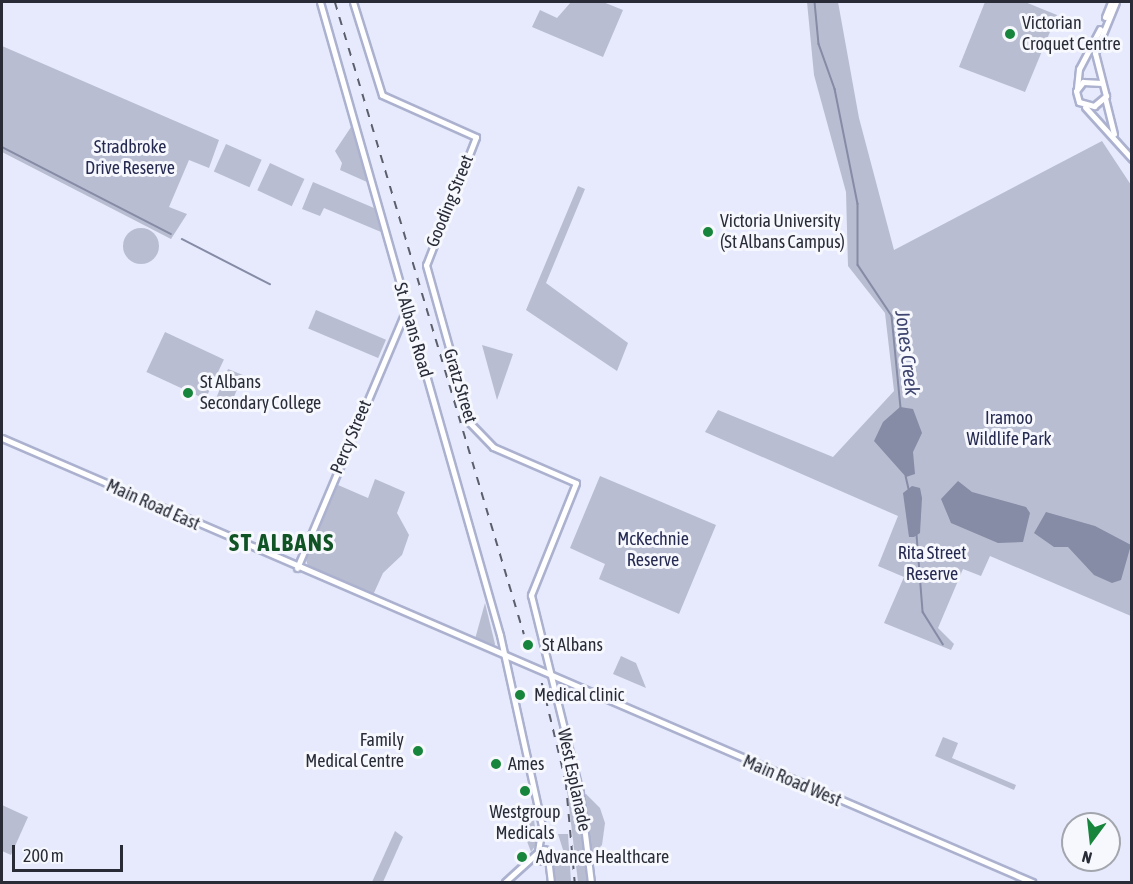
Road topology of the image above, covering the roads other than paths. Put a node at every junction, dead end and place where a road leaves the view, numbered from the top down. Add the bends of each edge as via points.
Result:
1 (320, 2) edge
2 (353, 2) edge
3 (1111, 2) edge
4 (1116, 2) edge
5 (1102, 83) junction
6 (1077, 88) junction
7 (1105, 98) junction
8 (1084, 106) junction
9 (1114, 136) junction
10 (1131, 159) edge
11 (426, 265) joint
12 (407, 308) junction
13 (396, 331) junction
14 (414, 332) junction
15 (2, 438) edge
16 (576, 483) joint
17 (297, 568) junction
18 (503, 658) junction
19 (552, 679) junction
20 (541, 841) junction
21 (546, 850) junction
22 (537, 852) junction
23 (548, 858) junction
24 (541, 861) junction
25 (522, 867) junction
26 (551, 881) edge
27 (505, 882) edge
28 (591, 882) edge
29 (1032, 882) edge

1 - 12 street, St Albans Road
2 - 11 street, Gooding Street via 379,92 476,137
3 - 6 street via 1082,62
4 - 5 street via 1096,52
5 - 6 street via 1087,80
5 - 7 street
6 - 8 street via 1076,97
7 - 8 street
7 - 9 street
8 - 9 street
9 - 10 street
11 - 16 street, Gratz Street via 474,431 493,447
12 - 13 street, Percy Street
12 - 14 street, St Albans Road
13 - 14 street
13 - 17 street, Percy Street
14 - 18 street, St Albans Road
15 - 17 street, Main Road East
16 - 19 street, West Esplanade via 531,595
17 - 18 street, Main Road East
18 - 19 street, Main Road West
18 - 20 street, St Albans Road via 536,795
19 - 28 street, West Esplanade via 580,793
19 - 29 street, Main Road West
20 - 21 street
20 - 22 street
21 - 22 street
21 - 23 street
22 - 24 street
22 - 25 street
23 - 24 street
23 - 26 street
24 - 25 street
24 - 26 street
25 - 27 street

